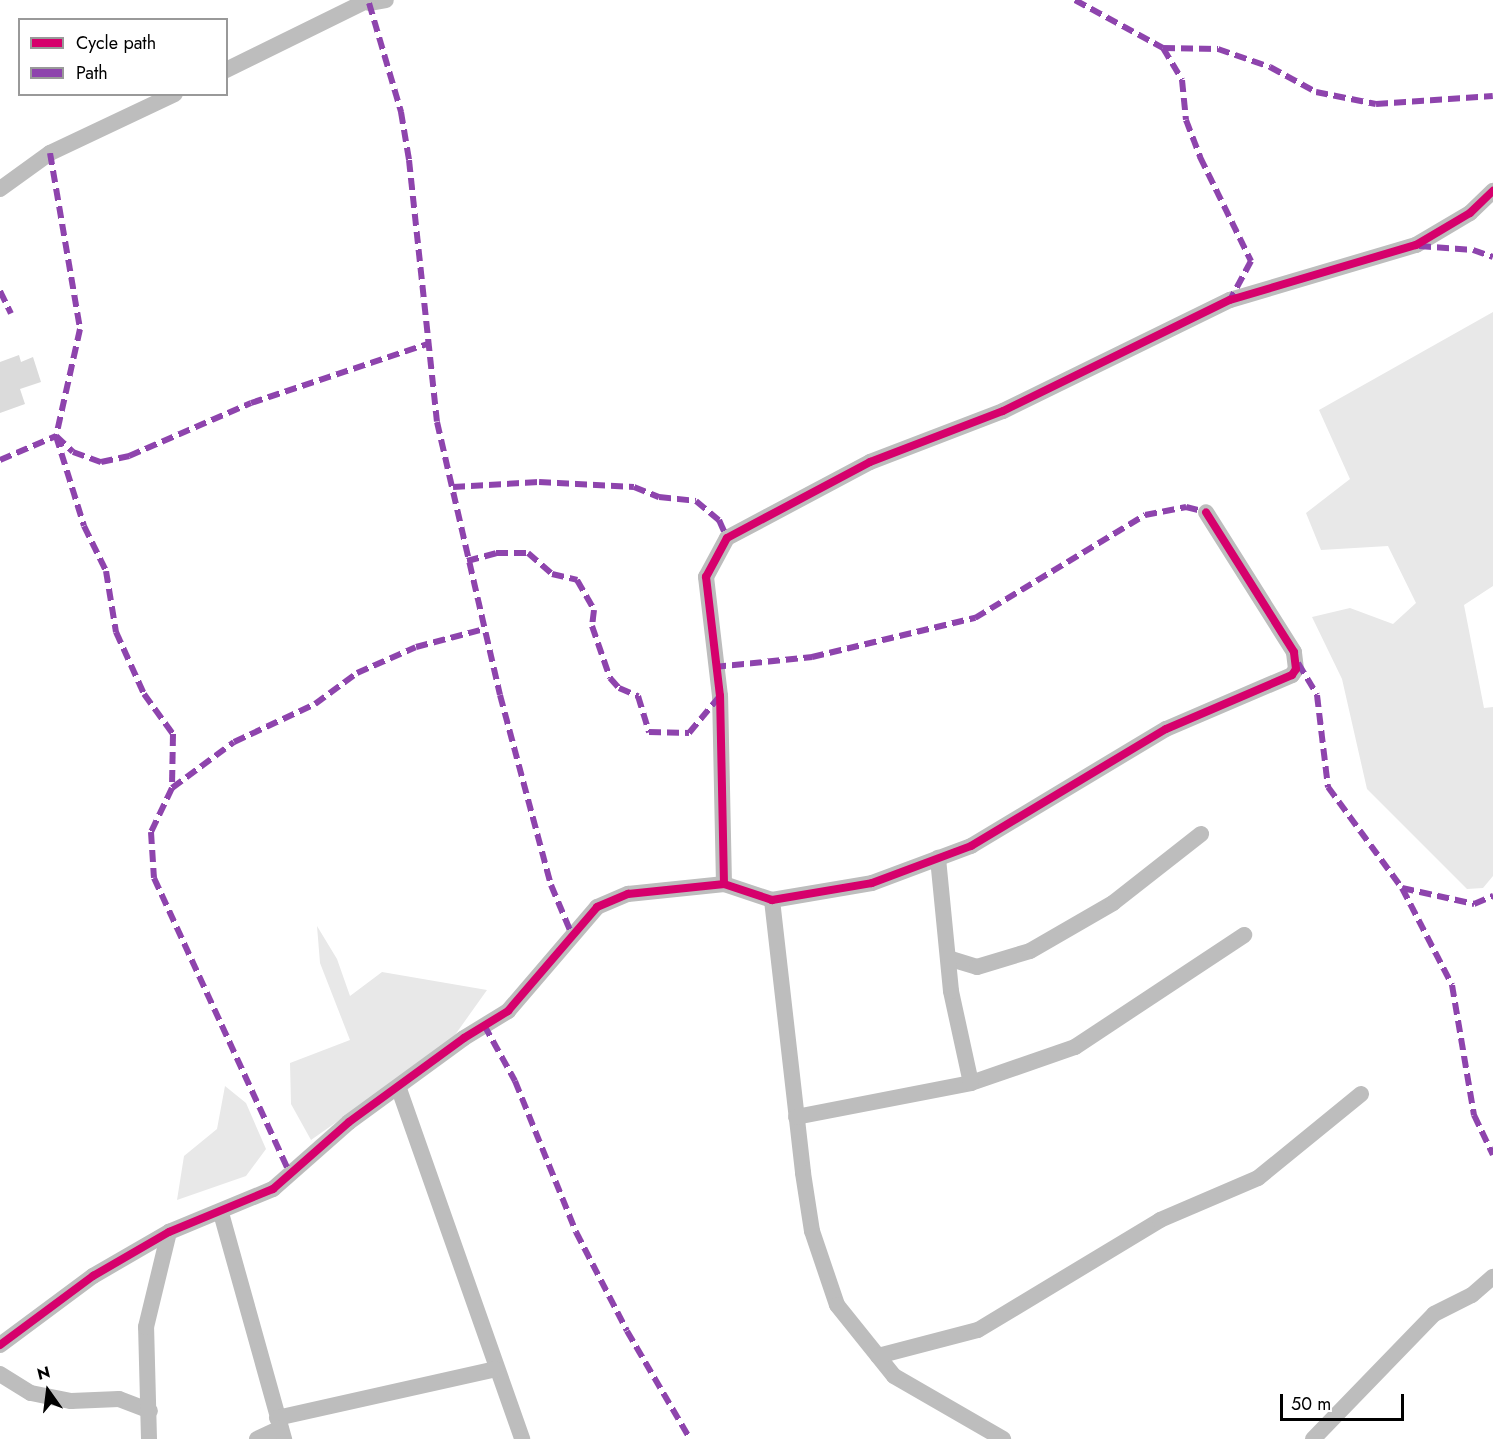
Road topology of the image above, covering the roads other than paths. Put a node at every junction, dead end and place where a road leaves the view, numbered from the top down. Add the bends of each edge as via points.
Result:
1 (386, 0) edge
2 (368, 2) edge
3 (228, 69) edge
4 (171, 96) edge
5 (0, 189) edge
6 (1493, 191) edge
7 (1206, 512) dead end
8 (1201, 834) dead end
9 (938, 858) junction
10 (724, 884) junction
11 (772, 900) junction
12 (1244, 935) dead end
13 (951, 959) junction
14 (971, 1083) junction
15 (399, 1089) junction
16 (1361, 1094) dead end
17 (796, 1117) junction
18 (221, 1213) junction
19 (169, 1232) junction
20 (1493, 1277) edge
21 (0, 1345) edge
22 (878, 1356) junction
23 (495, 1369) junction
24 (0, 1374) edge
25 (150, 1411) junction
26 (281, 1428) edge
27 (149, 1439) edge
28 (257, 1439) edge
29 (522, 1439) edge
30 (1003, 1439) edge
31 (1313, 1439) edge

1 - 2 street
2 - 3 street
4 - 5 street via 50,153
6 - 10 street via 1470,213 1416,245 1230,300 1003,411 870,462 727,538 706,577 720,696
7 - 9 street via 1294,652 1296,669 1292,675 1166,729 971,846
8 - 13 street via 1113,903 1030,951 977,968
9 - 11 street via 872,883
9 - 13 street
10 - 11 street
10 - 15 street via 628,894 597,907 508,1011 464,1038
11 - 17 street
12 - 14 street via 1075,1047
13 - 14 street via 951,991
14 - 17 street
15 - 18 street via 349,1122 273,1188
15 - 23 street
16 - 22 street via 1258,1178 1160,1220 978,1329
17 - 22 street via 812,1231 837,1305
18 - 19 street
18 - 26 street
19 - 21 street via 93,1276
19 - 25 street via 147,1311
20 - 31 street via 1472,1295 1434,1314
22 - 30 street via 894,1376
23 - 26 street
23 - 29 street
24 - 25 street via 30,1393 71,1401 119,1399
25 - 27 street
26 - 28 street

